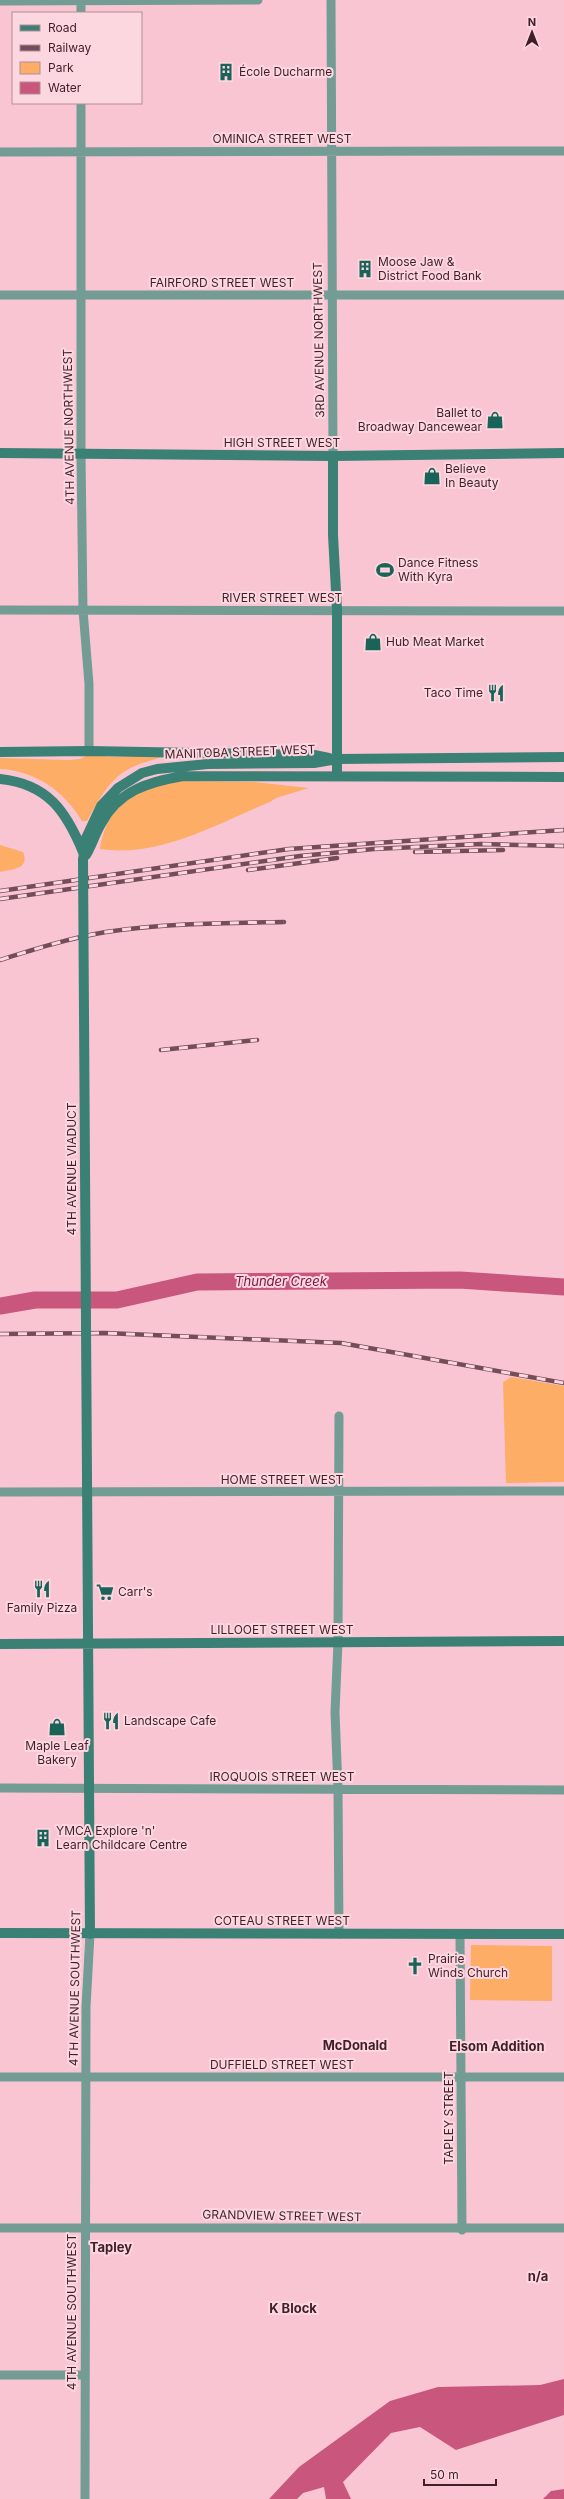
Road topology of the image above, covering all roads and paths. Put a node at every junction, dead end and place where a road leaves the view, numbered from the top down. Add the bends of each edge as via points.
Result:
1 (258, 0) edge
2 (331, 0) edge
3 (0, 1) edge
4 (81, 1) edge
5 (81, 12) edge
6 (81, 104) edge
7 (333, 151) junction
8 (564, 151) edge
9 (0, 152) edge
10 (81, 153) junction
11 (332, 294) junction
12 (0, 295) edge
13 (82, 295) junction
14 (564, 295) edge
15 (0, 453) edge
16 (564, 453) edge
17 (81, 454) junction
18 (333, 456) junction
19 (0, 610) edge
20 (83, 610) junction
21 (337, 610) junction
22 (564, 610) edge
23 (89, 751) junction
24 (0, 752) edge
25 (564, 757) edge
26 (337, 759) junction
27 (337, 776) junction
28 (564, 777) edge
29 (0, 779) edge
30 (83, 856) junction
31 (339, 1416) dead end
32 (87, 1478) joint
33 (564, 1491) edge
34 (0, 1492) edge
35 (87, 1492) junction
36 (338, 1492) junction
37 (564, 1641) edge
38 (338, 1642) junction
39 (0, 1644) edge
40 (88, 1644) junction
41 (0, 1788) edge
42 (338, 1789) junction
43 (89, 1790) junction
44 (564, 1790) edge
45 (0, 1933) edge
46 (90, 1934) junction
47 (339, 1934) junction
48 (460, 1934) junction
49 (564, 1934) edge
50 (0, 2077) edge
51 (86, 2077) junction
52 (461, 2077) junction
53 (564, 2077) edge
54 (85, 2226) junction
55 (0, 2228) edge
56 (564, 2228) edge
57 (462, 2230) junction
58 (0, 2375) edge
59 (85, 2375) junction
60 (85, 2499) edge

1 - 4 street
2 - 7 street, 3RD AVENUE NORTHWEST
3 - 4 street
4 - 5 street
6 - 10 street, 4TH AVENUE NORTHWEST
7 - 8 street, OMINICA STREET WEST
7 - 10 street, OMINICA STREET WEST
7 - 11 street, 3RD AVENUE NORTHWEST
9 - 10 street, OMINICA STREET WEST
10 - 13 street, 4TH AVENUE NORTHWEST
11 - 13 street, FAIRFORD STREET WEST
11 - 14 street, FAIRFORD STREET WEST
11 - 18 street, 3RD AVENUE NORTHWEST
12 - 13 street, FAIRFORD STREET WEST
13 - 17 street, 4TH AVENUE NORTHWEST
15 - 17 main road, HIGH STREET WEST
16 - 18 main road, HIGH STREET WEST
17 - 18 main road, HIGH STREET WEST
17 - 20 street, 4TH AVENUE NORTHWEST
18 - 21 main road, 3RD AVENUE NORTHWEST via 333,535
19 - 20 street, RIVER STREET WEST
20 - 21 street, RIVER STREET WEST
20 - 23 street, 4TH AVENUE NORTHWEST via 89,684
21 - 22 street, RIVER STREET WEST
21 - 26 main road, 3RD AVENUE NORTHWEST
23 - 24 main road
23 - 26 main road via 314,755
25 - 26 main road, MANITOBA STREET WEST
26 - 27 main road, 3RD AVENUE NORTHWEST
26 - 30 main road, MANITOBA STREET WEST via 314,763 208,764 142,773 118,788 101,806 90,827
27 - 28 main road, MANITOBA STREET WEST
27 - 30 main road, MANITOBA STREET WEST via 204,775 183,776 150,783 128,792 113,805
29 - 30 main road via 31,788 52,800 66,816
30 - 32 main road, 4TH AVENUE VIADUCT, bridge
31 - 36 street
32 - 35 main road, 4TH AVENUE SOUTHWEST
33 - 36 street, HOME STREET WEST
34 - 35 street, HOME STREET WEST
35 - 36 street, HOME STREET WEST
35 - 40 main road, 4TH AVENUE SOUTHWEST
36 - 38 street
37 - 38 main road, LILLOOET STREET WEST
38 - 40 main road, LILLOOET STREET WEST
38 - 42 street
39 - 40 main road, LILLOOET STREET WEST
40 - 43 main road, 4TH AVENUE SOUTHWEST
41 - 43 street, IROQUOIS STREET WEST
42 - 43 street, IROQUOIS STREET WEST
42 - 44 street, IROQUOIS STREET WEST
42 - 47 street
43 - 46 main road, 4TH AVENUE SOUTHWEST
45 - 46 main road, COTEAU STREET WEST
46 - 47 main road, COTEAU STREET WEST
46 - 51 street, 4TH AVENUE SOUTHWEST
47 - 48 main road, COTEAU STREET WEST
48 - 49 main road, COTEAU STREET WEST
48 - 52 street, TAPLEY STREET
50 - 51 street, DUFFIELD STREET WEST
51 - 52 street, DUFFIELD STREET WEST
51 - 54 street, 4TH AVENUE SOUTHWEST
52 - 53 street, DUFFIELD STREET WEST
52 - 57 street, TAPLEY STREET
54 - 55 street, GRANDVIEW STREET WEST
54 - 57 street, GRANDVIEW STREET WEST
54 - 59 street, 4TH AVENUE SOUTHWEST
56 - 57 street, GRANDVIEW STREET WEST
58 - 59 street
59 - 60 street, 4TH AVENUE SOUTHWEST

